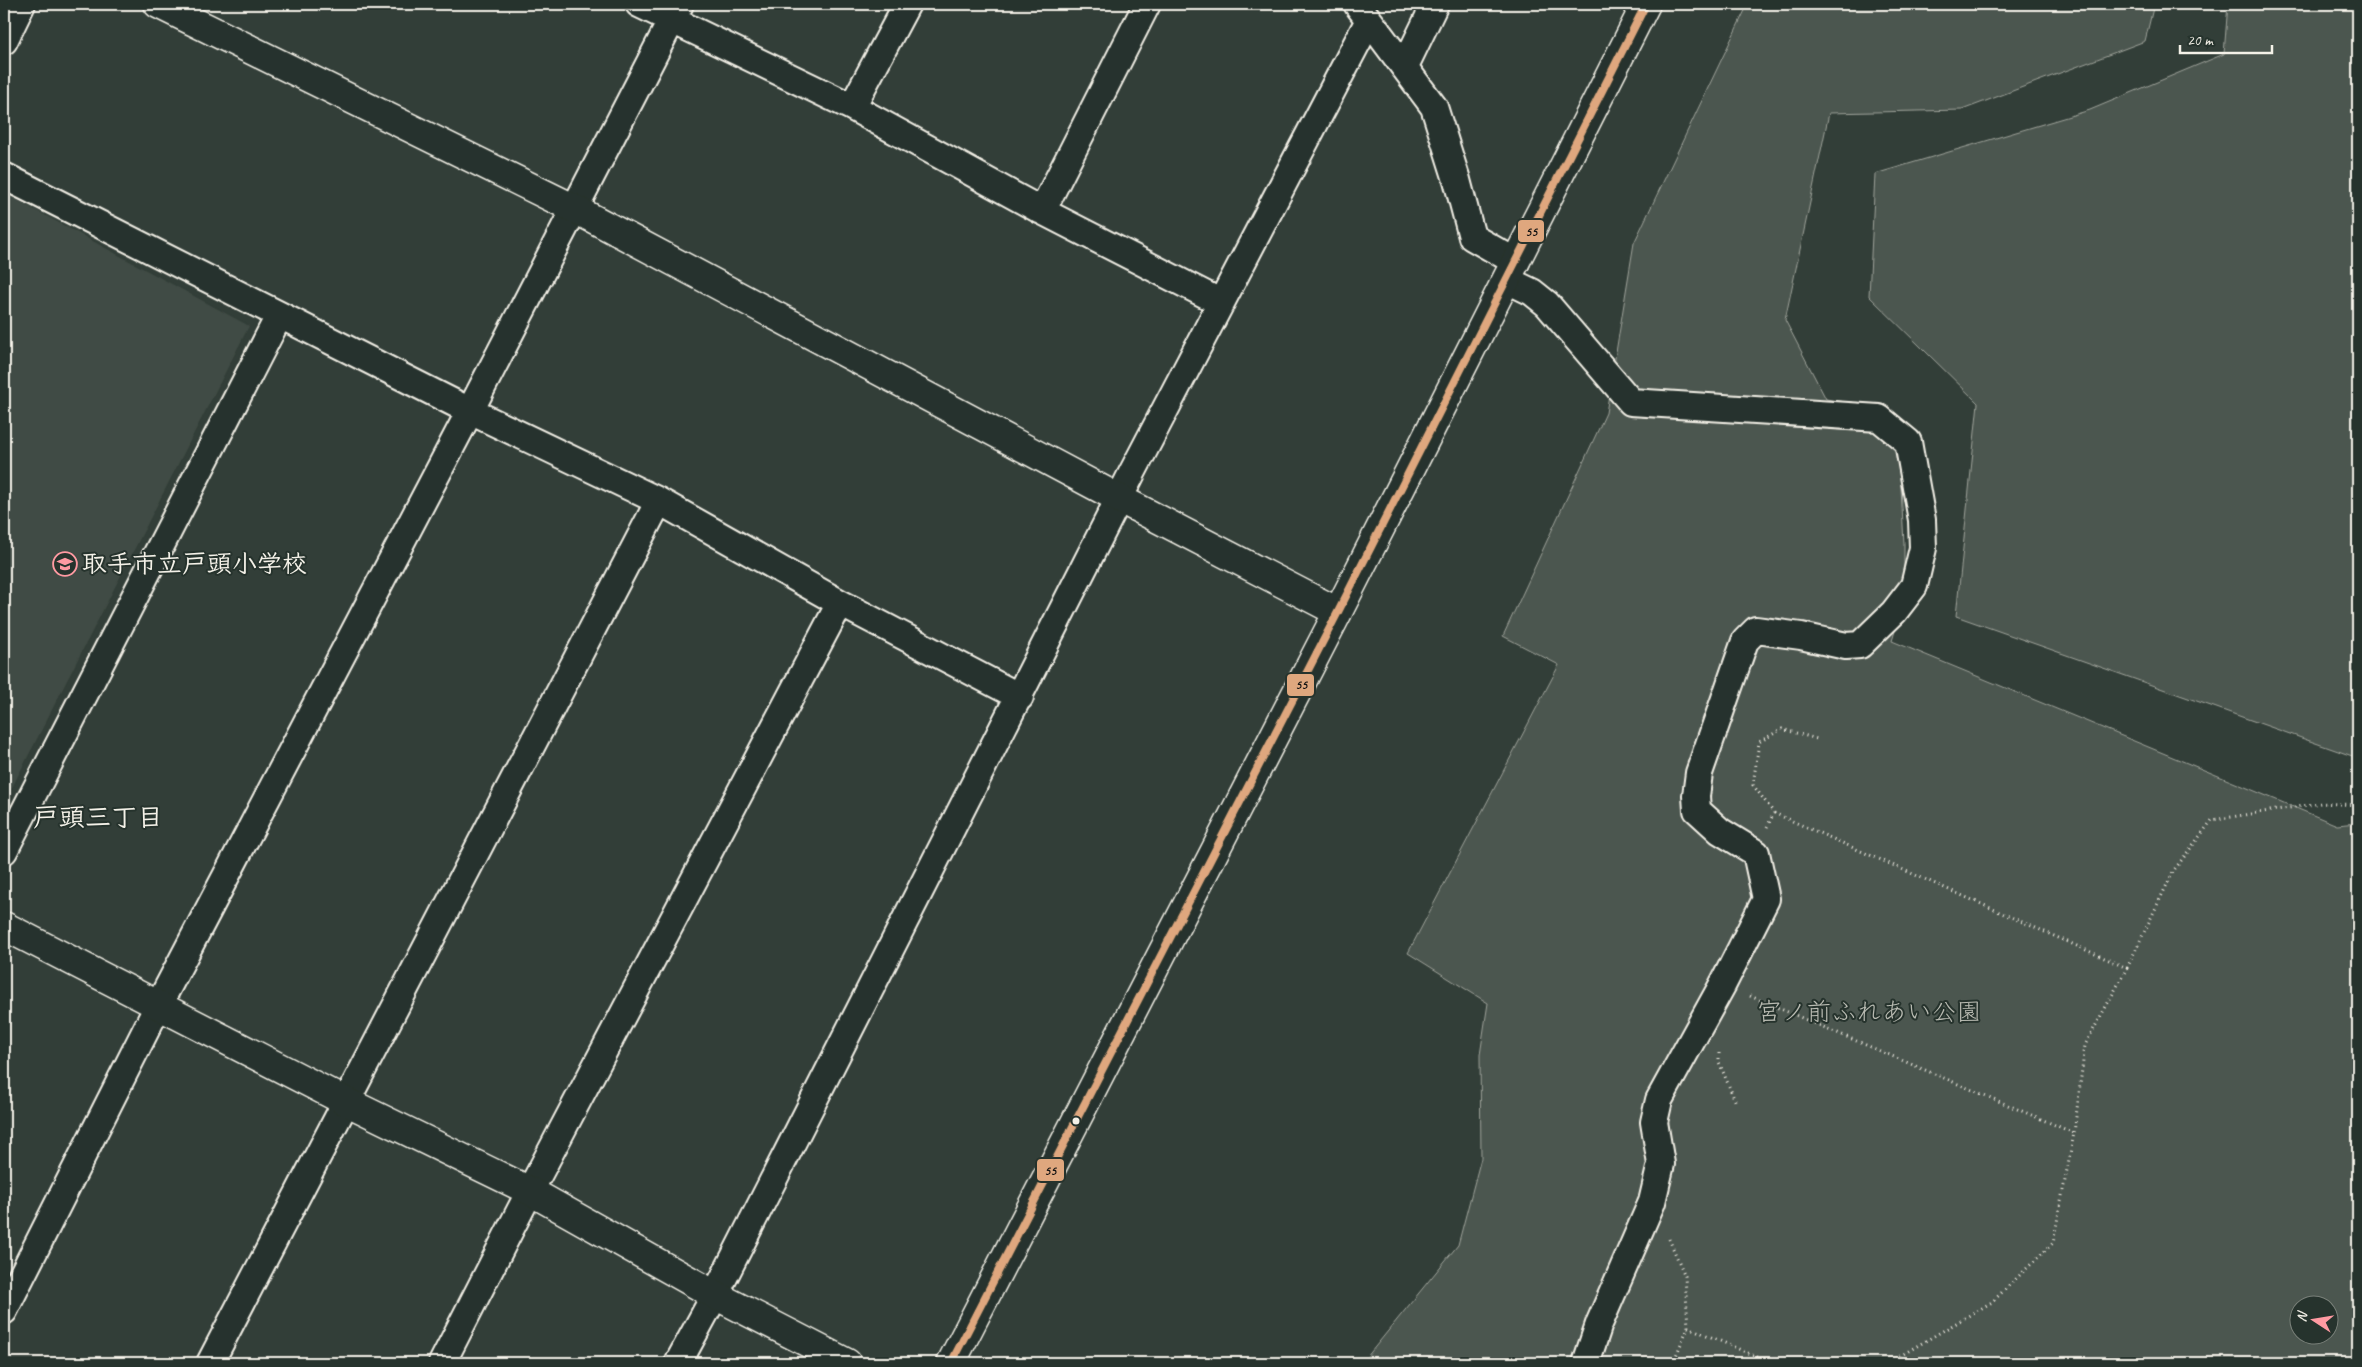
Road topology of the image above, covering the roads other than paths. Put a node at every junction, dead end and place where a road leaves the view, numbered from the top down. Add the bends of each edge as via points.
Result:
1 (22, 4) edge
2 (158, 4) edge
3 (639, 4) edge
4 (907, 4) edge
5 (1147, 4) edge
6 (1435, 4) edge
7 (1646, 4) edge
8 (676, 12) edge
9 (1363, 12) edge
10 (4, 41) edge
11 (1404, 66) junction
12 (852, 108) junction
13 (4, 176) edge
14 (574, 208) junction
15 (1042, 211) junction
16 (1511, 271) junction
17 (1220, 302) junction
18 (279, 316) junction
19 (470, 411) junction
20 (1120, 499) junction
21 (659, 501) junction
22 (840, 603) junction
23 (1338, 612) junction
24 (1020, 697) junction
25 (4, 851) edge
26 (4, 926) edge
27 (158, 1004) junction
28 (345, 1100) junction
29 (530, 1191) junction
30 (715, 1295) junction
31 (4, 1311) edge
32 (210, 1363) edge
33 (442, 1363) edge
34 (678, 1363) edge
35 (847, 1363) edge
36 (951, 1363) edge
37 (1586, 1363) edge

1 - 10 street
2 - 14 street
3 - 8 street
4 - 12 street
5 - 15 street
6 - 11 street
7 - 16 street
8 - 12 street
8 - 14 street
9 - 11 street
9 - 17 street
11 - 16 street via 1434,107 1472,237
12 - 15 street
13 - 18 street
14 - 19 street
14 - 20 street
15 - 17 street
16 - 23 street
16 - 37 street via 1547,304 1631,402 1879,418 1908,442 1922,520 1923,548 1914,586 1894,612 1860,645 1846,646 1756,630 1745,641 1699,773 1697,810 1720,831 1756,853 1766,899 1659,1100 1654,1122 1661,1164 1652,1202 1599,1324
17 - 20 street
18 - 19 street
18 - 25 street
19 - 21 street
19 - 27 street
20 - 23 street
20 - 24 street
21 - 22 street
21 - 28 street
22 - 24 street
22 - 29 street
23 - 36 street
24 - 30 street
26 - 27 street
27 - 28 street
27 - 31 street
28 - 29 street
28 - 32 street
29 - 30 street
29 - 33 street
30 - 34 street
30 - 35 street

